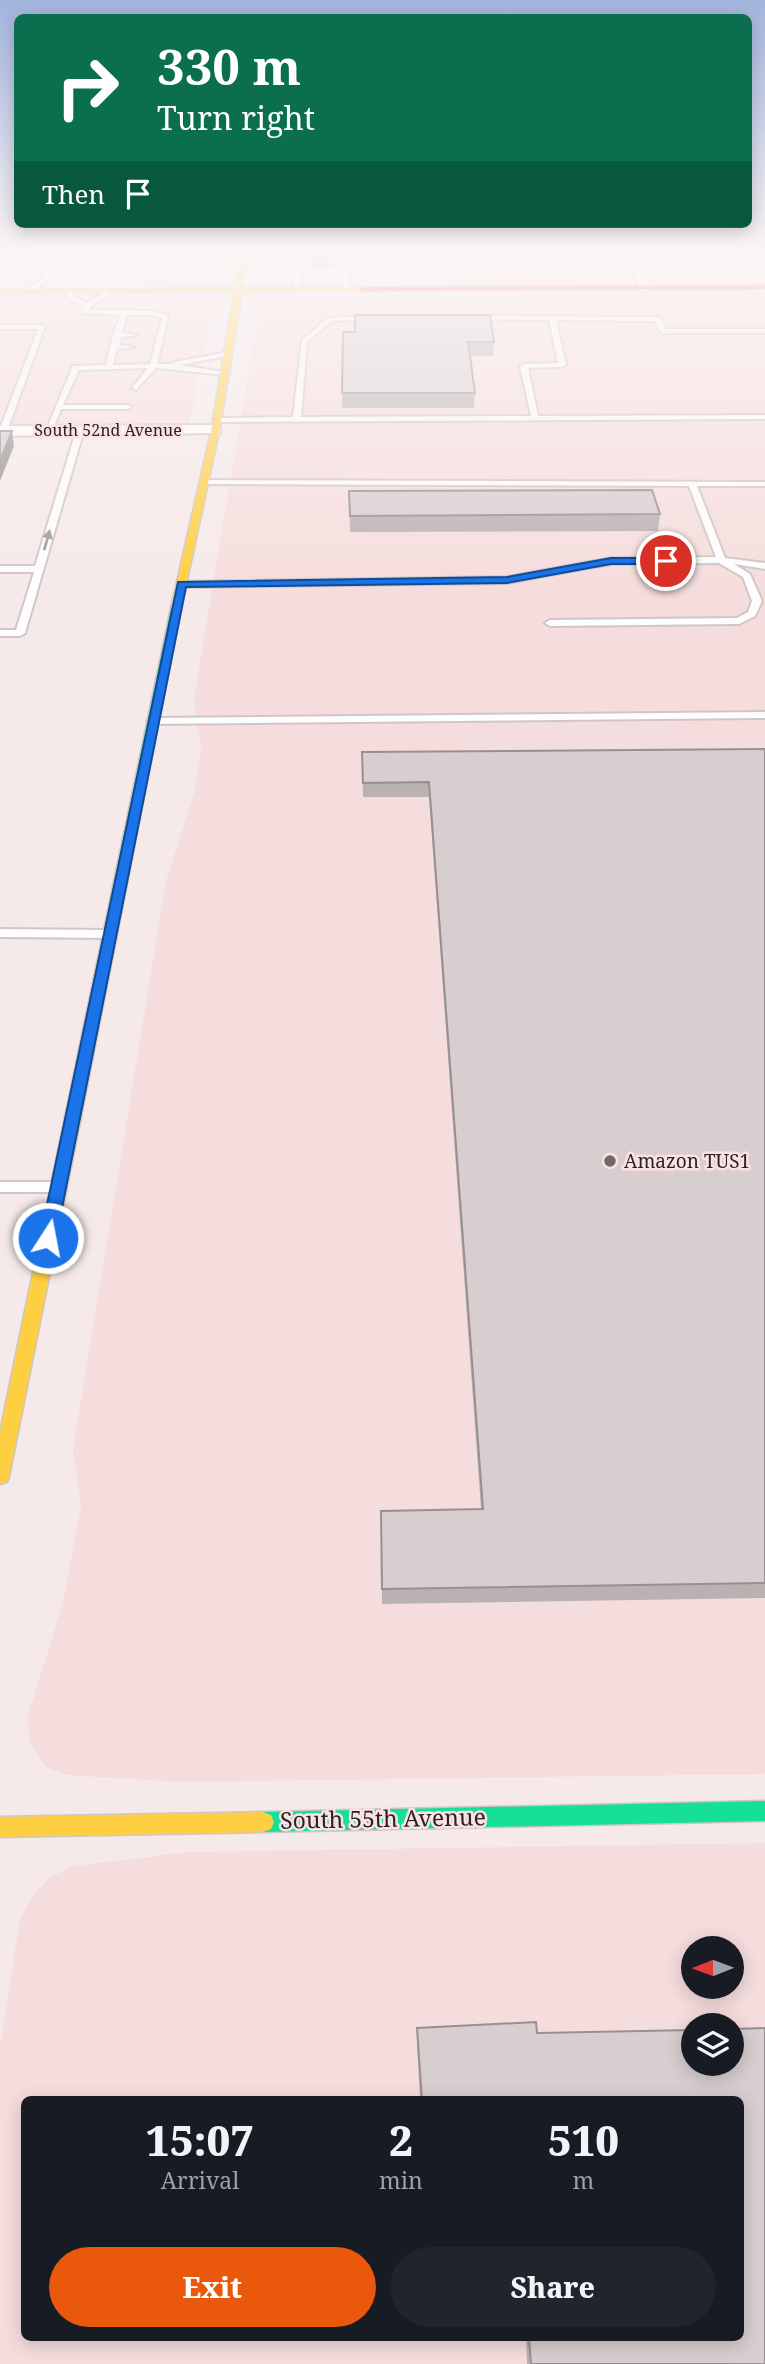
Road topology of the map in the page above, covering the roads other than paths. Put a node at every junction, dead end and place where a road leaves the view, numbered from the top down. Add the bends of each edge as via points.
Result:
1 (28, 363) edge
2 (110, 363) edge
3 (153, 363) edge
4 (181, 363) edge
5 (228, 363) edge
6 (302, 363) edge
7 (562, 363) edge
8 (167, 366) junction
9 (109, 367) junction
10 (153, 367) junction
11 (226, 373) junction
12 (59, 407) junction
13 (128, 407) junction
14 (765, 417) edge
15 (535, 418) junction
16 (297, 419) junction
17 (216, 425) junction
18 (80, 430) junction
19 (119, 430) junction
20 (1, 431) edge
21 (48, 431) junction
22 (204, 482) junction
23 (692, 484) junction
24 (765, 484) edge
25 (721, 560) junction
26 (765, 566) edge
27 (0, 569) edge
28 (39, 569) junction
29 (181, 584) junction
30 (551, 623) dead end
31 (0, 633) edge
32 (765, 715) edge
33 (152, 721) junction
34 (0, 933) edge
35 (110, 934) junction
36 (0, 1187) edge
37 (58, 1187) junction
38 (0, 1477) edge
39 (765, 1811) edge
40 (0, 1827) edge

1 - 20 lane
2 - 9 lane
3 - 10 lane
4 - 8 lane
5 - 11 main road
6 - 16 lane
7 - 15 lane via 524,366
8 - 10 lane
8 - 11 lane
9 - 10 lane
9 - 12 lane via 76,368
10 - 13 lane
11 - 17 main road
12 - 13 lane
12 - 21 lane
13 - 19 lane
14 - 15 lane
15 - 16 lane
16 - 17 lane
17 - 19 street, South 52nd Avenue
17 - 22 main road
18 - 19 street, South 52nd Avenue
18 - 21 street, South 52nd Avenue
28 -> 18 lane
20 - 21 street, South 52nd Avenue
22 - 23 lane
22 - 29 main road
23 - 24 lane
23 - 25 lane
25 - 26 lane
25 - 29 lane via 611,561 507,580
25 - 30 lane via 747,576 757,601 752,614 739,621
27 - 28 lane
28 - 31 lane via 20,633
29 - 33 main road
32 - 33 lane
33 - 35 main road
34 - 35 lane
35 - 37 main road
36 - 37 lane
37 - 38 main road
39 - 40 main road, South 55th Avenue

